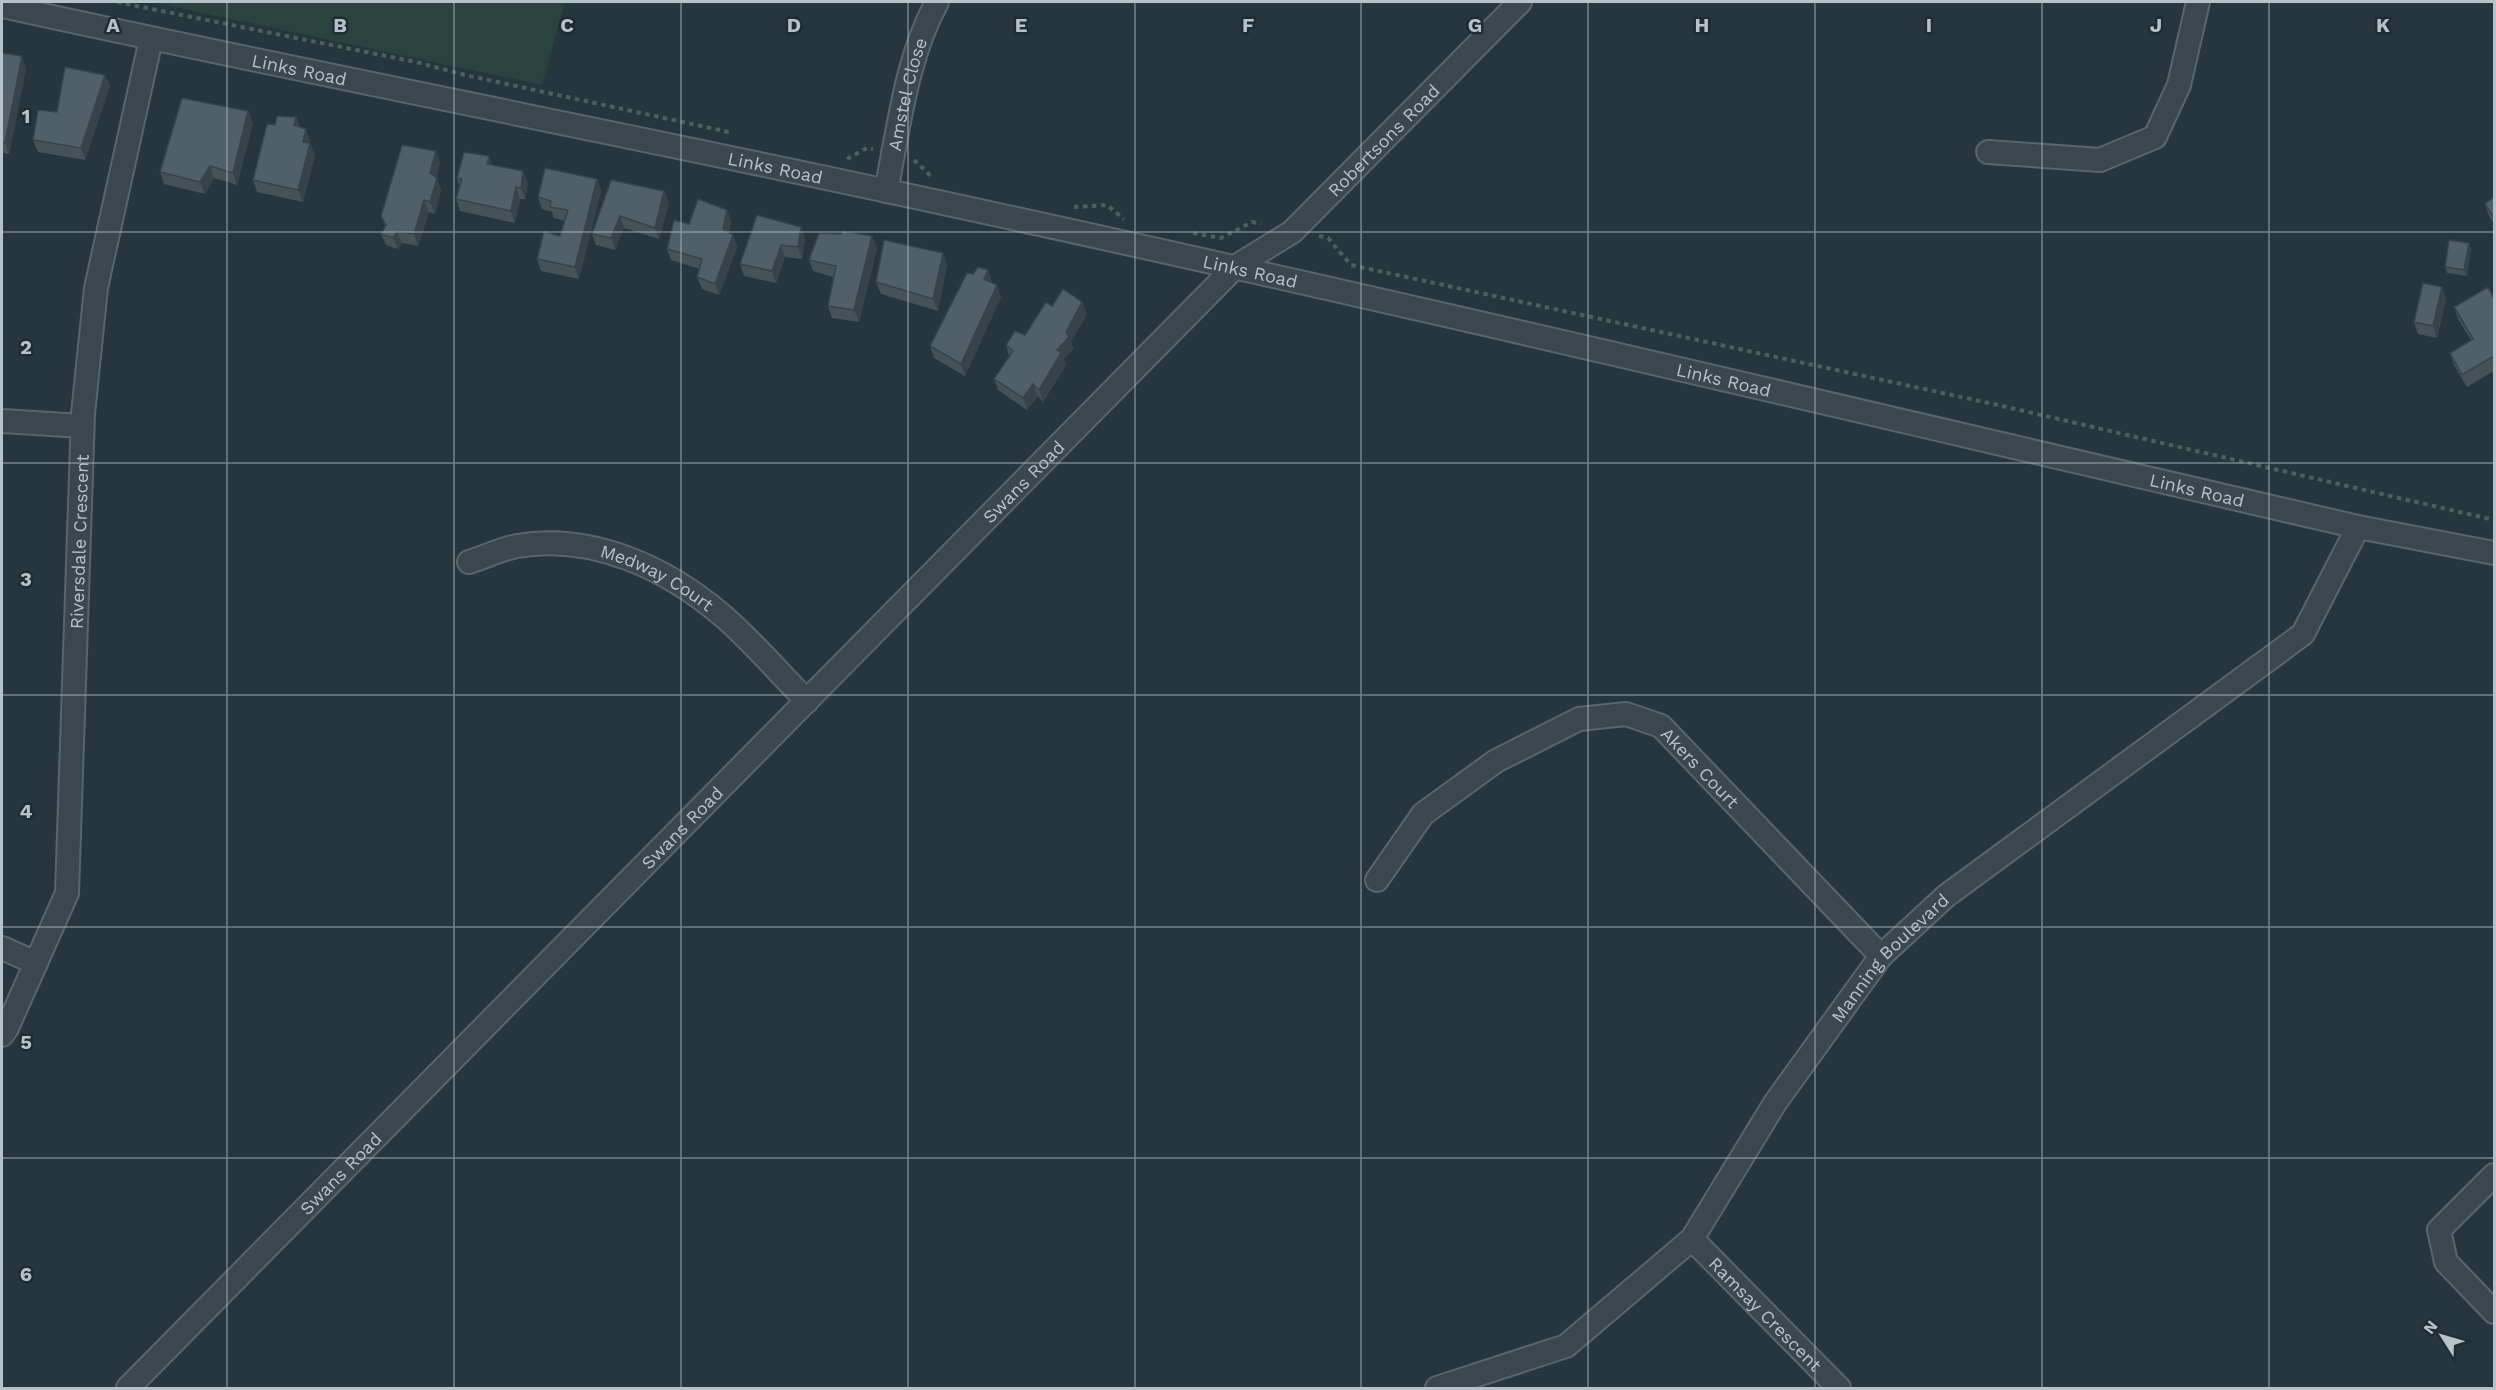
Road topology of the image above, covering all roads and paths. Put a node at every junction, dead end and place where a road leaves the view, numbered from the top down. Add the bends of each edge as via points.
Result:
1 (117, 2) edge
2 (937, 2) edge
3 (1520, 2) edge
4 (2198, 2) edge
5 (2, 6) edge
6 (151, 39) junction
7 (731, 133) dead end
8 (894, 152) junction
9 (1988, 152) dead end
10 (835, 157) dead end
11 (935, 180) dead end
12 (886, 191) junction
13 (1064, 209) dead end
14 (1134, 221) dead end
15 (1188, 232) dead end
16 (1292, 232) junction
17 (1234, 267) junction
18 (2, 421) edge
19 (82, 426) junction
20 (2494, 520) edge
21 (2358, 527) junction
22 (2494, 553) edge
23 (469, 562) dead end
24 (807, 701) junction
25 (1377, 880) dead end
26 (2, 948) edge
27 (1881, 956) junction
28 (36, 963) junction
29 (2, 1035) edge
30 (2494, 1175) edge
31 (1692, 1239) junction
32 (2494, 1312) edge
33 (128, 1389) edge
34 (1437, 1389) edge
35 (1839, 1389) edge

1 - 7 path via 416,62
2 - 8 street, Amstel Close via 922,29 911,66
3 - 16 street, Robertsons Road
4 - 9 street via 2179,85 2155,137 2100,160
5 - 6 street, Links Road
6 - 12 street, Links Road
6 - 19 street, Riversdale Crescent via 96,288
8 - 10 path via 867,148 847,159
8 - 11 path via 910,156
8 - 12 street, Amstel Close
12 - 17 street, Links Road
13 - 14 path via 1107,205 1123,219
15 - 16 path via 1221,238 1252,222
16 - 17 street, Robertsons Road
16 - 20 path via 1328,238 1351,266 1998,405
17 - 21 street, Links Road
17 - 24 street, Swans Road
18 - 19 street
19 - 28 street, Riversdale Crescent via 67,892
21 - 22 street, Links Road
21 - 27 street, Manning Boulevard via 2303,634 1946,896
23 - 24 street, Medway Court via 516,546 571,543 624,556 678,583 724,616
24 - 33 street, Swans Road
25 - 27 street, Akers Court via 1423,814 1496,761 1579,720 1626,714 1661,726
26 - 28 street
27 - 31 street, Manning Boulevard via 1774,1103
28 - 29 street, Riversdale Crescent
30 - 32 street via 2439,1230 2446,1262
31 - 34 street, Manning Boulevard via 1566,1346
31 - 35 street, Ramsay Crescent

